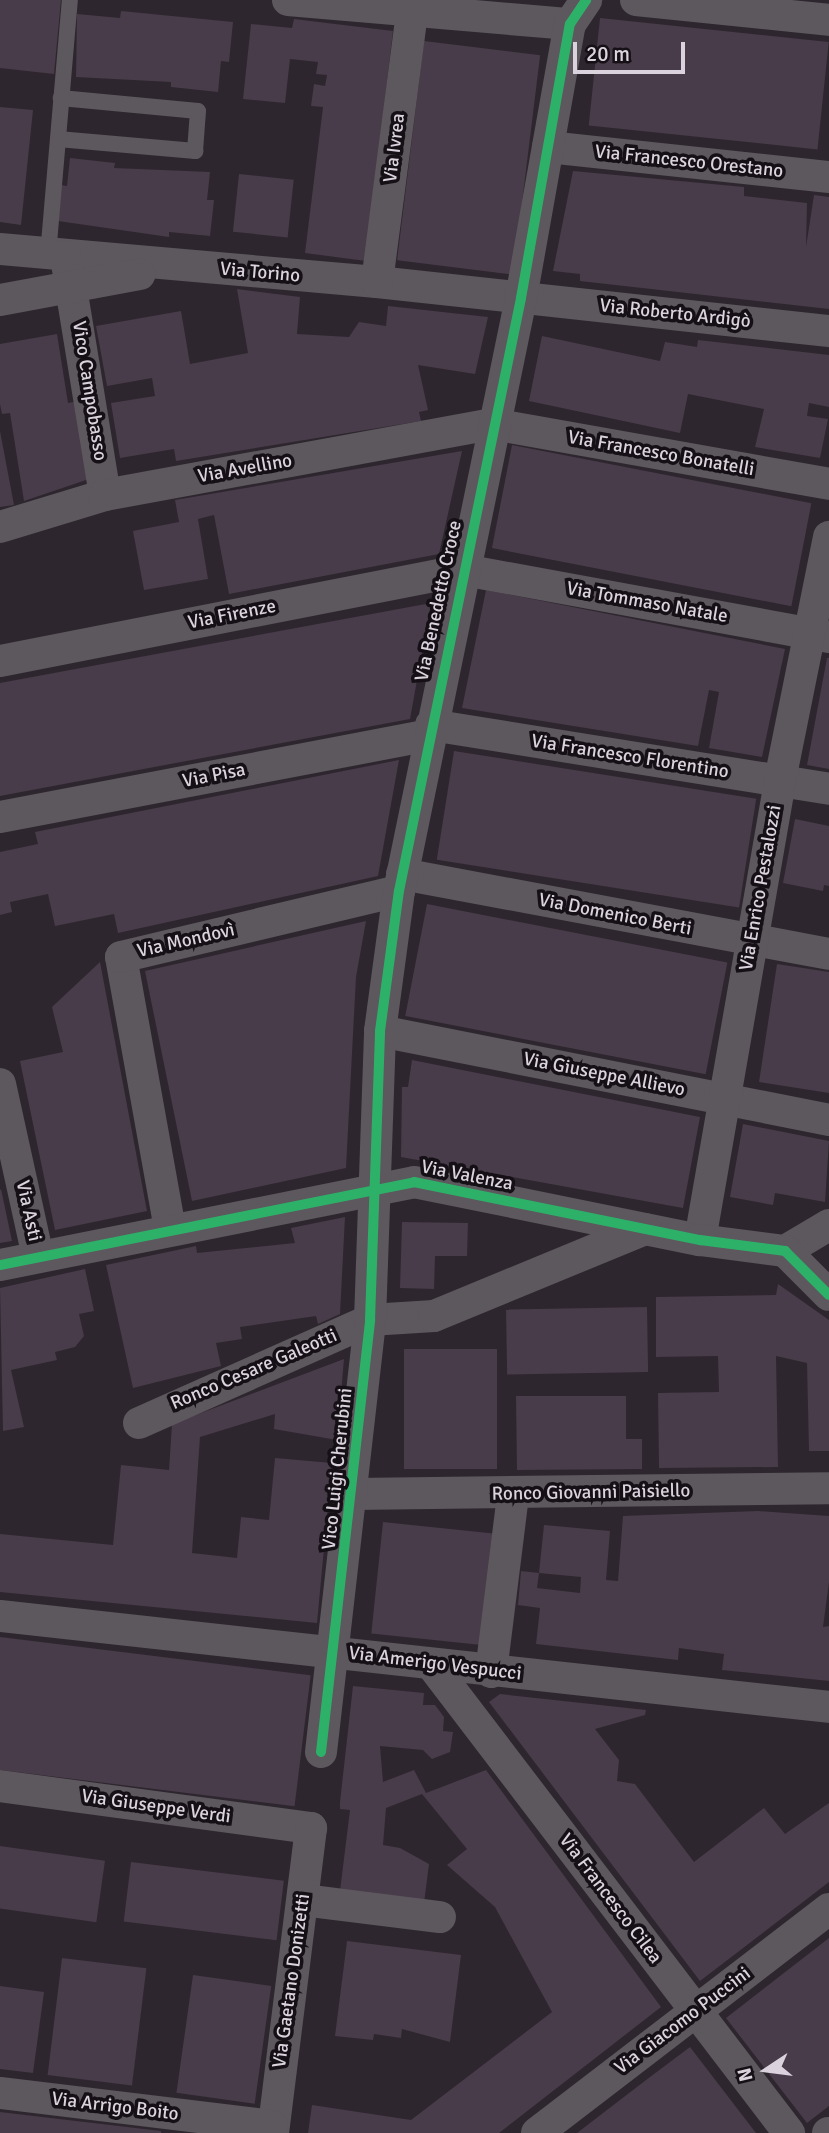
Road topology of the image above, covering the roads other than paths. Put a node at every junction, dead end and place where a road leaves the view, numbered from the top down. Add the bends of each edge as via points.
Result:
1 (69, 0) edge
2 (288, 0) edge
3 (636, 0) edge
4 (578, 12) edge
5 (412, 13) junction
6 (829, 20) edge
7 (61, 98) junction
8 (58, 139) junction
9 (548, 147) junction
10 (829, 177) edge
11 (0, 249) edge
12 (62, 266) junction
13 (377, 282) junction
14 (521, 298) junction
15 (0, 300) edge
16 (829, 331) edge
17 (493, 424) junction
18 (829, 484) edge
19 (105, 495) junction
20 (0, 527) edge
21 (829, 537) edge
22 (464, 570) junction
23 (819, 635) edge
24 (0, 661) edge
25 (430, 730) junction
26 (780, 780) junction
27 (829, 789) edge
28 (0, 817) edge
29 (400, 883) junction
30 (751, 940) junction
31 (829, 954) edge
32 (380, 1031) junction
33 (0, 1084) edge
34 (725, 1098) junction
35 (829, 1120) edge
36 (374, 1189) junction
37 (829, 1225) edge
38 (170, 1229) junction
39 (645, 1229) junction
40 (700, 1240) junction
41 (785, 1251) junction
42 (38, 1256) junction
43 (0, 1265) edge
44 (829, 1296) edge
45 (370, 1320) junction
46 (139, 1423) dead end
47 (829, 1488) edge
48 (354, 1494) junction
49 (513, 1495) junction
50 (0, 1616) edge
51 (335, 1650) junction
52 (432, 1665) junction
53 (491, 1672) junction
54 (829, 1707) edge
55 (321, 1752) dead end
56 (0, 1786) edge
57 (311, 1828) joint
58 (303, 1899) junction
59 (829, 1909) edge
60 (440, 1917) dead end
61 (696, 2011) junction
62 (0, 2093) edge
63 (273, 2130) edge
64 (537, 2133) edge
65 (789, 2133) edge

1 - 7 lane
2 - 5 street
3 - 6 street
4 - 5 street
4 - 9 street, Via Benedetto Croce
5 - 13 street, Via Ivrea
7 - 8 lane
7 - 8 lane via 198,110 196,138 195,151
8 - 12 lane
9 - 10 street, Via Francesco Orestano
9 - 14 street, Via Benedetto Croce
11 - 12 street, Via Torino
12 - 13 street, Via Torino via 178,267
12 - 15 street
12 - 19 street, Vico Campobasso
13 - 14 street, Via Torino
14 - 16 street, Via Roberto Ardigò
14 - 17 street, Via Benedetto Croce
17 - 18 street, Via Francesco Bonatelli
17 - 19 street, Via Avellino
17 - 22 street, Via Benedetto Croce
19 - 20 street, Via Avellino
21 - 23 street, Via Enrico Pestalozzi
22 - 23 street, Via Tommaso Natale
22 - 24 street, Via Firenze
22 - 25 street, Via Benedetto Croce
23 - 26 street, Via Enrico Pestalozzi
25 - 26 street, Via Francesco Florentino
25 - 28 street, Via Pisa
25 - 29 street, Via Benedetto Croce
26 - 27 street, Via Francesco Florentino
26 - 30 street, Via Enrico Pestalozzi
29 - 30 street, Via Domenico Berti
29 - 32 street, Via Benedetto Croce
29 - 38 street, Via Mondovì via 121,957
30 - 31 street, Via Domenico Berti
30 - 34 street, Via Enrico Pestalozzi
32 - 34 street, Via Giuseppe Allievo
32 - 36 street, Via Benedetto Croce
33 - 42 street, Via Asti
34 - 35 street, Via Giuseppe Allievo
34 - 40 street, Via Enrico Pestalozzi
36 - 38 street, Via Valenza
36 - 39 street, Via Valenza via 414,1182
36 - 45 street, Vico Luigi Cherubini
37 - 41 street
38 - 42 street, Via Valenza
39 - 40 street, Via Valenza
39 - 45 street via 433,1316
40 - 41 street, Via Valenza
41 - 44 street
42 - 43 street, Via Valenza
45 - 46 street, Ronco Cesare Galeotti
45 - 48 street, Vico Luigi Cherubini
47 - 49 street, Ronco Giovanni Paisiello
48 - 49 street, Ronco Giovanni Paisiello
48 - 51 street, Vico Luigi Cherubini
49 - 53 street
50 - 51 street, Via Amerigo Vespucci
51 - 52 street, Via Amerigo Vespucci
51 - 55 street, Vico Luigi Cherubini
52 - 53 street, Via Amerigo Vespucci
52 - 61 street, Via Francesco Cilea
53 - 54 street, Via Amerigo Vespucci
56 - 57 street, Via Giuseppe Verdi
57 - 58 street, Via Gaetano Donizetti
58 - 60 street
58 - 63 street, Via Gaetano Donizetti
59 - 61 street, Via Giacomo Puccini
61 - 64 street, Via Giacomo Puccini
61 - 65 street, Via Francesco Cilea
62 - 63 street, Via Arrigo Boito

